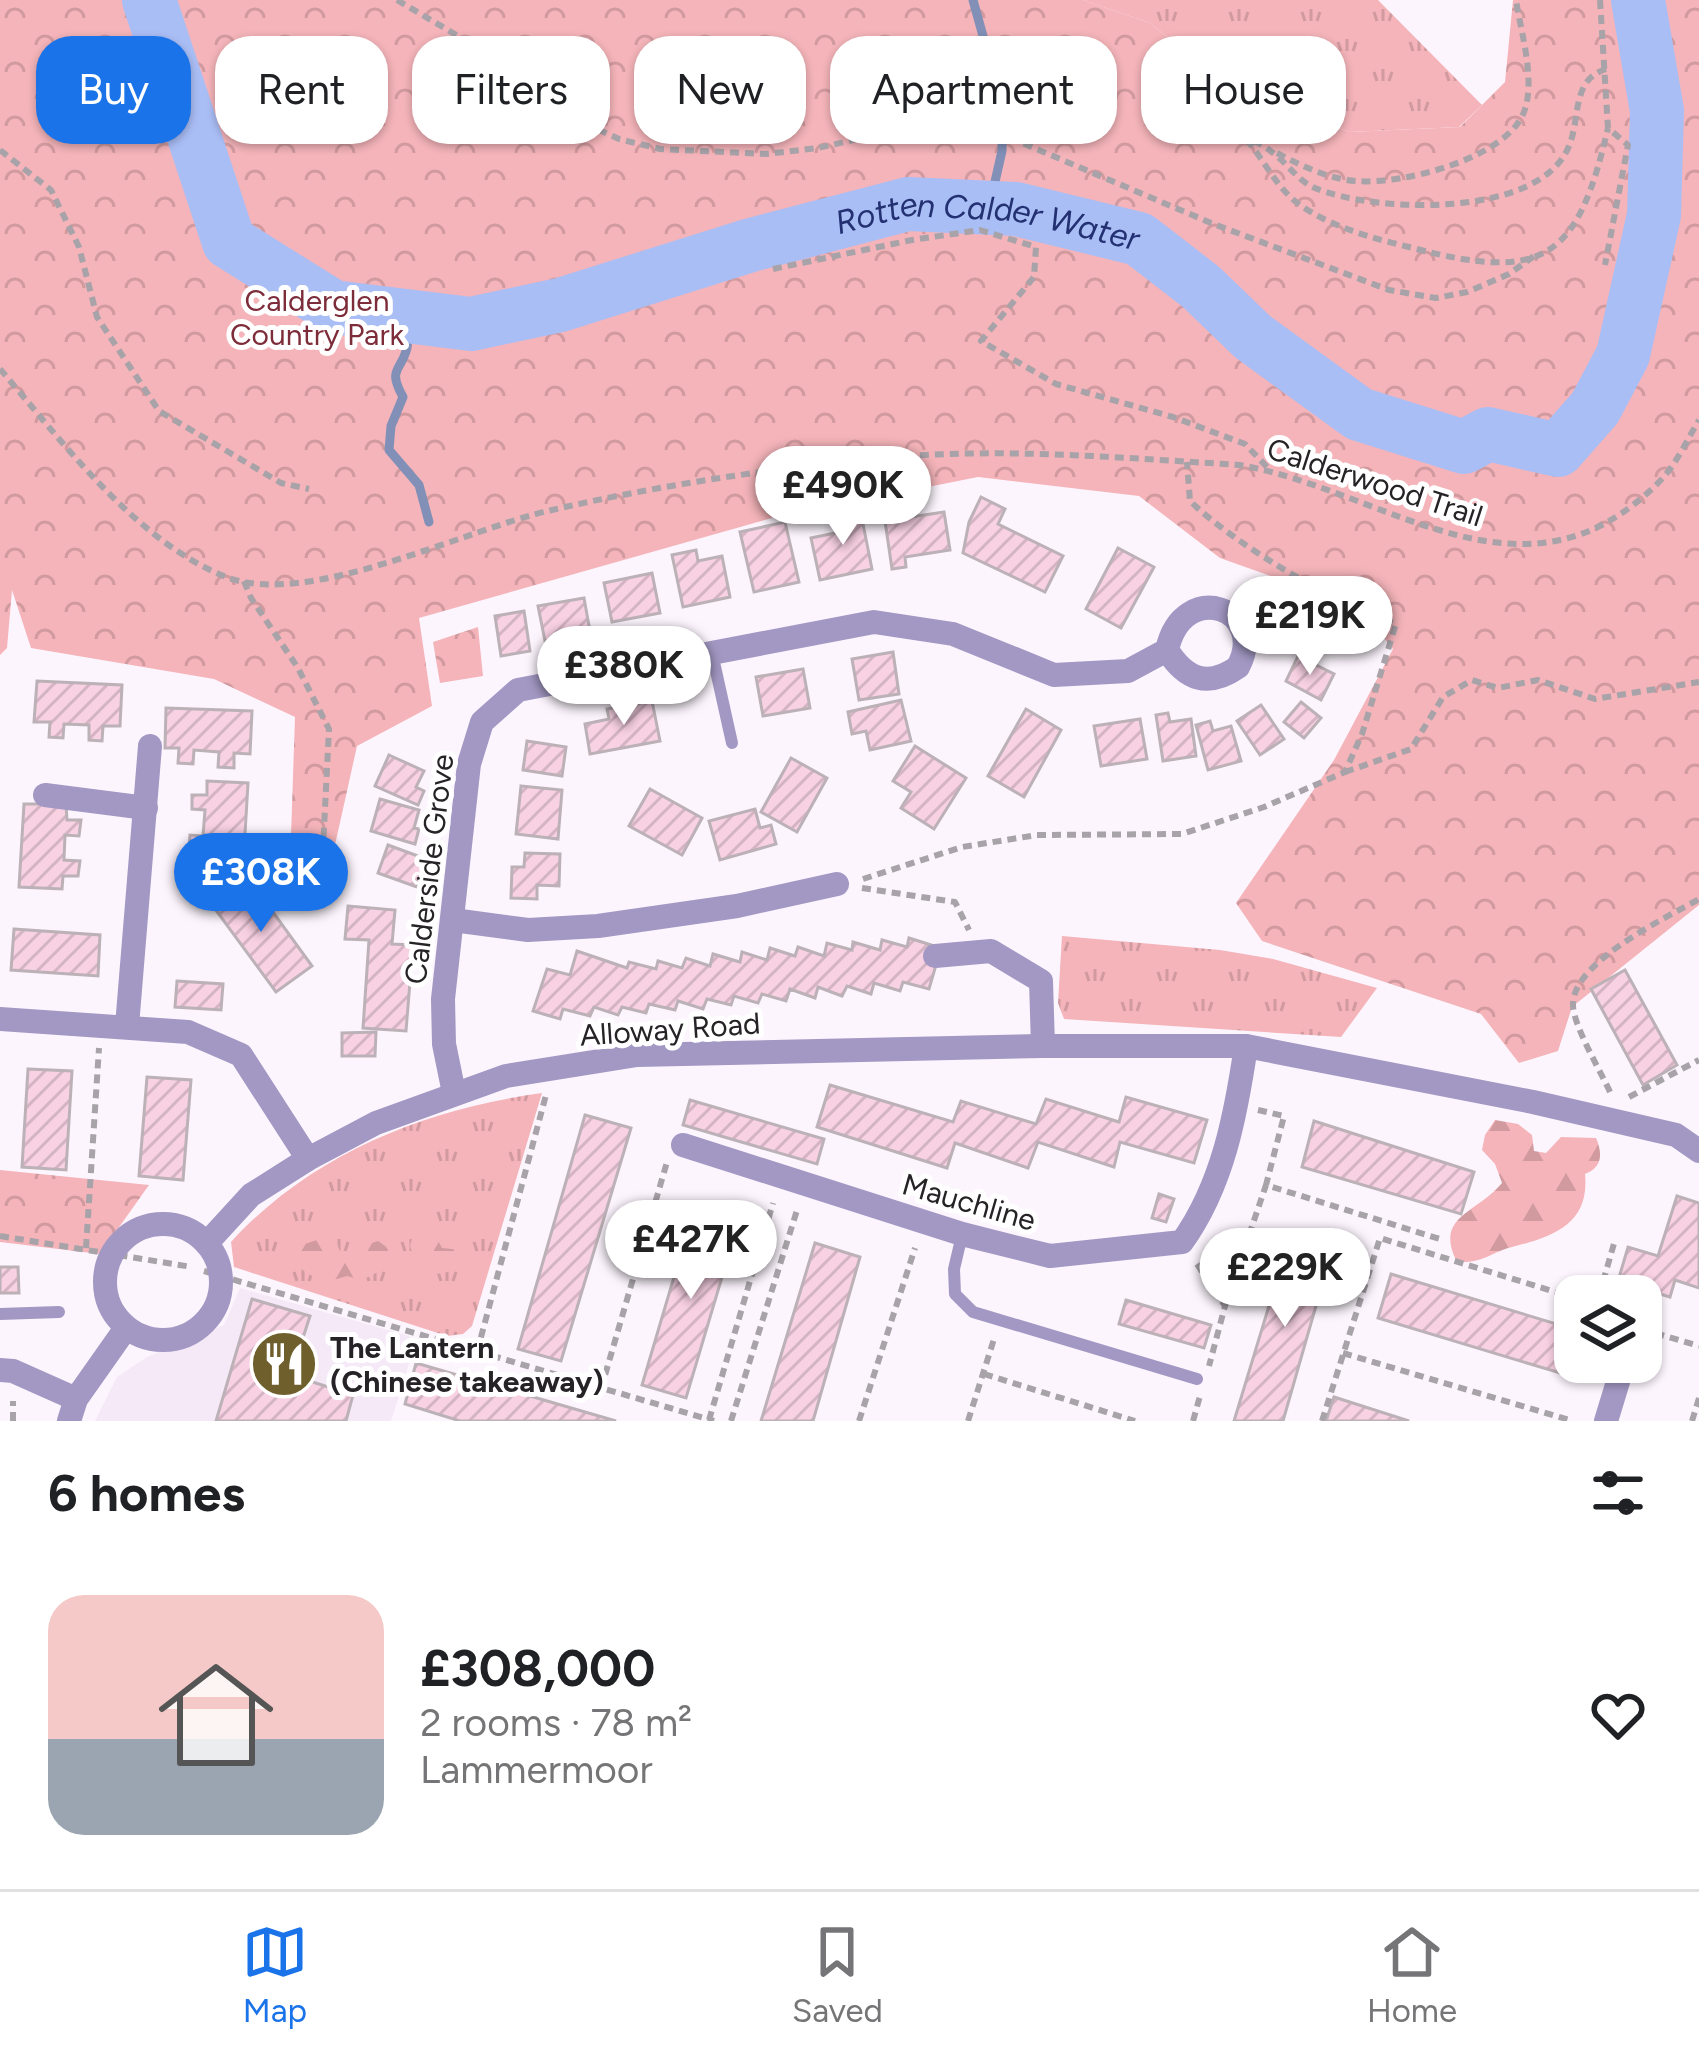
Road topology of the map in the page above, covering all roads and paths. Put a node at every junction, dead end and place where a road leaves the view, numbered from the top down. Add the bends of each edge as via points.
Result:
1 (397, 0) edge
2 (1516, 0) edge
3 (1600, 0) edge
4 (1606, 69) junction
5 (1607, 128) junction
6 (1251, 144) edge
7 (1259, 144) edge
8 (1262, 144) edge
9 (0, 150) edge
10 (1534, 256) junction
11 (1604, 266) dead end
12 (773, 269) dead end
13 (0, 369) edge
14 (1699, 420) edge
15 (1187, 463) junction
16 (1271, 471) junction
17 (309, 489) dead end
18 (244, 581) junction
19 (1167, 650) dead end
20 (712, 651) junction
21 (1699, 682) edge
22 (732, 743) dead end
23 (150, 746) dead end
24 (1345, 772) junction
25 (46, 795) dead end
26 (146, 808) junction
27 (842, 885) junction
28 (1699, 898) edge
29 (320, 907) dead end
30 (453, 920) junction
31 (981, 952) junction
32 (934, 956) dead end
33 (0, 1019) edge
34 (100, 1025) junction
35 (127, 1026) junction
36 (1042, 1046) junction
37 (1246, 1046) junction
38 (1699, 1060) edge
39 (553, 1070) junction
40 (454, 1093) junction
41 (1238, 1105) junction
42 (678, 1144) joint
43 (1699, 1151) edge
44 (308, 1159) junction
45 (793, 1180) junction
46 (1266, 1185) junction
47 (1385, 1223) junction
48 (962, 1234) junction
49 (0, 1236) edge
50 (1380, 1238) junction
51 (1443, 1240) dead end
52 (1615, 1240) dead end
53 (1182, 1242) junction
54 (207, 1243) junction
55 (917, 1244) dead end
56 (86, 1248) junction
57 (112, 1251) junction
58 (1604, 1275) edge
59 (221, 1277) junction
60 (1554, 1292) edge
61 (1225, 1306) junction
62 (58, 1312) dead end
63 (0, 1314) edge
64 (999, 1320) junction
65 (126, 1328) junction
66 (1662, 1335) edge
67 (1699, 1346) edge
68 (477, 1352) junction
69 (1343, 1353) junction
70 (1, 1362) edge
71 (984, 1374) junction
72 (1197, 1379) dead end
73 (1618, 1383) edge
74 (601, 1389) junction
75 (1699, 1398) edge
76 (73, 1410) edge
77 (710, 1420) edge
78 (730, 1421) edge
79 (859, 1421) edge
80 (968, 1421) edge
81 (1135, 1421) edge
82 (1193, 1421) edge
83 (1322, 1421) edge
84 (1573, 1421) edge
85 (1606, 1421) edge
86 (1692, 1421) edge

1 - 10 path via 519,72 584,123 640,144 766,154 928,123 994,130 1389,290 1436,298 1466,292
2 - 8 path via 1524,112 1482,153 1358,181 1322,174
3 - 4 path
4 - 5 path
4 - 7 path via 1582,87 1569,146 1553,168 1494,198 1345,198 1310,186
5 - 10 path via 1578,223
5 - 11 path via 1628,145
6 - 10 path via 1280,186 1333,223 1455,260
9 - 17 path via 50,190 79,247 97,317 159,411 281,483
12 - 16 path via 980,230 1036,247 1034,277 981,341 1056,384 1245,444
13 - 18 path via 108,495 194,559
14 - 16 path, Calderwood Trail via 1661,481 1604,524 1524,547 1454,534
15 - 16 path, Calderwood Trail
15 - 18 path, Calderwood Trail via 886,458 657,489 487,527 315,580
15 - 24 path via 1190,501 1208,519 1396,624
18 - 29 path via 328,729
19 - 20 street, Calderside Grove via 1128,671 1054,675 953,634 874,622
20 - 22 lane
20 - 30 street, Calderside Grove via 518,690 482,722 469,764
21 - 24 path via 1595,699 1538,680 1498,688 1472,680 1443,697 1411,749
23 - 26 street
24 - 27 path via 1182,834 1021,837
25 - 26 street
26 - 35 street
27 - 30 street via 598,926 528,930
27 - 31 path via 955,902
28 - 38 path via 1614,949 1578,982 1572,1007 1617,1101
30 - 40 street, Calderside Grove via 443,999
31 - 32 street
31 - 36 street via 1041,981
33 - 34 street
34 - 35 street
34 - 56 path
35 - 44 street via 188,1031 241,1055
36 - 37 street, Alloway Road
36 - 39 street, Alloway Road via 637,1055
37 - 41 street
37 - 43 street, Alloway Road via 1552,1106 1676,1135
39 - 40 street, Alloway Road
39 - 68 path
40 - 44 street, Alloway Road
41 - 46 path via 1284,1116
41 - 53 street via 1207,1208
42 - 45 street, Mauchline
42 - 74 path
44 - 54 street, Alloway Road via 251,1196
45 - 48 street, Mauchline
45 - 77 path
45 - 78 path
46 - 47 path
46 - 61 path
47 - 50 path
47 - 51 path
48 - 53 street, Mauchline via 1050,1256
48 - 64 lane via 955,1294 973,1312
49 - 56 path
50 - 60 path
50 - 69 path
52 - 58 path
53 - 61 path
54 - 57 street via 158,1223
54 - 59 street
55 - 79 path
56 - 57 path
57 - 59 path
57 - 65 street via 106,1300
59 - 65 street via 212,1314 181,1338 162,1341
59 - 68 path
61 - 82 path
62 - 63 lane
64 - 71 path
64 - 72 lane
65 - 76 street
66 - 67 path
68 - 74 path
69 - 83 path
69 - 84 path
70 - 76 street
71 - 80 path
71 - 81 path
73 - 85 street
74 - 77 path
75 - 86 path

